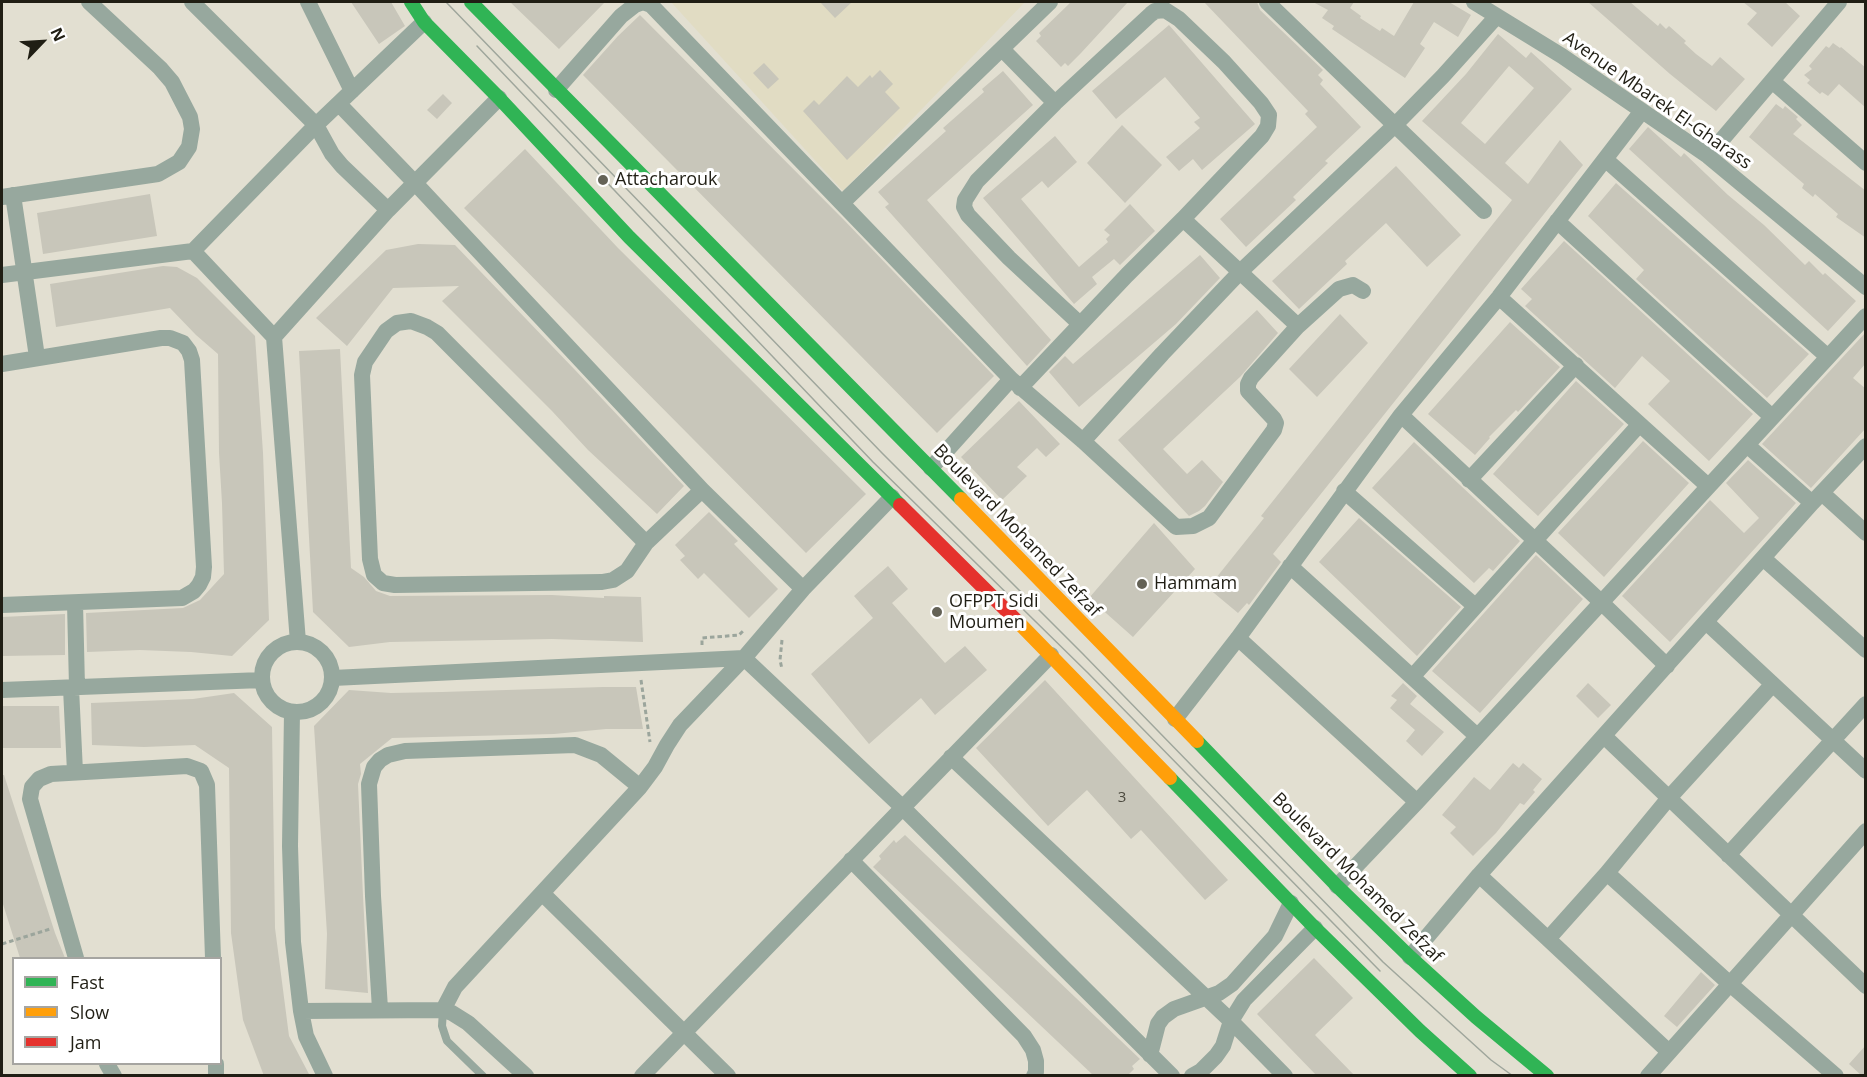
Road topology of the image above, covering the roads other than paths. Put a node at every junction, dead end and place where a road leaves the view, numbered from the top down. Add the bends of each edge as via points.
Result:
1 (89, 2) edge
2 (192, 2) edge
3 (308, 2) edge
4 (411, 2) edge
5 (471, 2) edge
6 (1050, 2) edge
7 (1267, 2) edge
8 (1474, 2) edge
9 (1839, 2) edge
10 (489, 8) edge
11 (1497, 16) junction
12 (424, 22) junction
13 (1002, 49) junction
14 (1772, 81) junction
15 (556, 90) junction
16 (352, 91) junction
17 (499, 98) junction
18 (1055, 103) junction
19 (339, 104) junction
20 (1642, 111) junction
21 (316, 125) junction
22 (1394, 126) junction
23 (1708, 156) junction
24 (1605, 159) junction
25 (1866, 163) edge
26 (416, 184) junction
27 (7, 196) edge
28 (842, 203) junction
29 (388, 210) junction
30 (1484, 212) dead end
31 (1183, 219) junction
32 (1557, 221) junction
33 (193, 251) junction
34 (24, 272) junction
35 (1240, 272) junction
36 (2, 275) edge
37 (1866, 287) edge
38 (1364, 291) dead end
39 (1499, 297) junction
40 (1866, 315) edge
41 (1080, 324) junction
42 (1298, 326) junction
43 (274, 337) junction
44 (37, 357) junction
45 (1828, 357) junction
46 (2, 364) edge
47 (1576, 365) junction
48 (1016, 384) junction
49 (1401, 415) junction
50 (1772, 417) junction
51 (1639, 425) junction
52 (1083, 441) junction
53 (1747, 445) junction
54 (1866, 446) edge
55 (931, 468) junction
56 (1469, 480) junction
57 (1708, 486) junction
58 (702, 490) junction
59 (1344, 491) junction
60 (892, 497) junction
61 (1817, 498) junction
62 (1866, 533) edge
63 (1534, 540) junction
64 (646, 543) junction
65 (1763, 558) junction
66 (1290, 566) junction
67 (803, 589) junction
68 (1601, 602) junction
69 (75, 603) junction
70 (2, 605) edge
71 (1475, 606) junction
72 (1706, 622) junction
73 (1238, 638) junction
74 (298, 642) junction
75 (1866, 650) edge
76 (1051, 655) junction
77 (744, 658) junction
78 (1667, 666) junction
79 (1413, 676) junction
80 (333, 678) junction
81 (262, 680) junction
82 (1772, 685) junction
83 (74, 687) junction
84 (2, 690) edge
85 (1866, 704) edge
86 (292, 712) junction
87 (1175, 719) junction
88 (1477, 736) junction
89 (1604, 736) junction
90 (1833, 741) junction
91 (951, 757) junction
92 (1866, 771) edge
93 (75, 772) junction
94 (640, 787) junction
95 (1668, 800) junction
96 (1417, 802) junction
97 (902, 807) junction
98 (1866, 831) edge
99 (1728, 855) junction
100 (851, 860) junction
101 (1607, 873) junction
102 (1479, 875) junction
103 (1337, 886) junction
104 (542, 893) junction
105 (1291, 903) junction
106 (1790, 915) junction
107 (1315, 928) junction
108 (1548, 939) junction
109 (76, 957) edge
110 (213, 957) edge
111 (1410, 957) junction
112 (1863, 978) edge
113 (1730, 984) junction
114 (1206, 997) junction
115 (380, 1009) junction
116 (443, 1010) junction
117 (301, 1011) junction
118 (1231, 1021) junction
119 (683, 1032) junction
120 (1669, 1052) junction
121 (1150, 1055) junction
122 (1170, 1075) edge
123 (325, 1076) edge
124 (483, 1076) edge
125 (526, 1076) edge
126 (642, 1076) edge
127 (728, 1076) edge
128 (1034, 1076) edge
129 (1192, 1076) edge
130 (1285, 1076) edge
131 (1470, 1076) edge
132 (1547, 1076) edge
133 (1648, 1076) edge
134 (1836, 1076) edge

1 - 27 street via 172,82 190,117 189,147 179,162 158,174
2 - 21 street
3 - 16 street
4 - 12 main road
5 - 10 main road, Boulevard Mohamed Zefzaf
6 - 13 street
7 - 22 street
8 - 11 street, Avenue Mbarek El-Gharass
9 - 14 street
10 - 15 main road, Boulevard Mohamed Zefzaf
11 - 20 street, Avenue Mbarek El-Gharass
11 - 22 street
12 - 16 street
12 - 17 main road
13 - 18 street
13 - 28 street
14 - 23 street
14 - 25 street
15 - 28 street via 621,16 643,2 651,5
15 - 55 main road, Boulevard Mohamed Zefzaf
16 - 19 street
17 - 26 street
17 - 60 main road via 629,237
18 - 31 street via 1155,11 1165,10 1179,19 1262,103 1270,119 1262,136
18 - 41 street via 977,181 964,207 1009,258
19 - 21 street
19 - 26 street
20 - 23 street, Avenue Mbarek El-Gharass
20 - 24 street
21 - 29 street via 342,166
21 - 33 street
22 - 30 street
22 - 35 street
23 - 37 street, Avenue Mbarek El-Gharass
24 - 32 street
24 - 45 street
26 - 29 street
26 - 58 street
27 - 34 street
28 - 48 street
29 - 43 street
31 - 35 street
31 - 41 street
32 - 39 street
32 - 50 street
33 - 34 street
33 - 43 street
34 - 36 street
34 - 44 street
35 - 42 street
35 - 52 street
38 - 42 street via 1353,285 1342,286
39 - 47 street
39 - 49 street
40 - 45 street
41 - 48 street
42 - 52 street via 1248,384 1251,396 1274,419 1274,430 1202,523 1176,527
43 - 74 street
44 - 46 street
44 - 69 street via 166,337 183,343 192,360 203,577 194,591 182,598
45 - 50 street
47 - 51 street
47 - 56 street
48 - 52 street
48 - 55 street
49 - 56 street
49 - 59 street
50 - 53 street
51 - 57 street
51 - 63 street
53 - 57 street
53 - 61 street
54 - 61 street
55 - 87 main road, Boulevard Mohamed Zefzaf
56 - 63 street
57 - 68 street
58 - 64 street
58 - 67 street
59 - 66 street
59 - 71 street
60 - 67 street
60 - 76 main road
61 - 62 street
61 - 65 street
63 - 68 street
63 - 71 street
64 - 64 street via 437,333 411,321 397,323 386,331 362,375 370,559 378,580 395,585 607,581 627,572
65 - 72 street
65 - 75 street
66 - 73 street
66 - 79 street
67 - 77 street
68 - 78 street
68 - 88 street
69 - 70 street
69 - 83 street
71 - 79 street
72 - 78 street
72 - 82 street
73 - 87 street
73 - 96 street
74 - 80 street via 323,653
74 - 81 street via 276,649 263,668
76 - 91 street
76 - 105 main road
77 - 80 street
77 - 94 street via 680,725
77 - 97 street
78 - 89 street
79 - 88 street
80 - 86 street via 321,704
81 - 83 street
81 - 86 street via 271,701
82 - 90 street
82 - 95 street
83 - 84 street
83 - 93 street
85 - 90 street
86 - 117 street via 293,942
87 - 103 main road, Boulevard Mohamed Zefzaf
88 - 96 street
89 - 95 street
89 - 102 street
90 - 92 street
90 - 99 street
91 - 97 street
91 - 114 street
93 - 109 street via 44,776 35,783 30,795
93 - 110 street via 187,766 204,775 208,790
94 - 104 street
94 - 115 street via 601,755 575,745 405,751 380,760 369,784
95 - 99 street
95 - 101 street
96 - 103 street
97 - 100 street
97 - 121 street
98 - 106 street
99 - 106 street
100 - 119 street
100 - 128 street via 1024,1036 1036,1061
101 - 108 street
101 - 113 street
102 - 108 street
102 - 111 street
103 - 111 main road, Boulevard Mohamed Zefzaf
104 - 116 street via 454,987
104 - 119 street
105 - 107 main road
105 - 114 street via 1275,936 1249,966 1224,991
106 - 112 street
106 - 113 street
107 - 118 street via 1254,989
107 - 131 main road
108 - 120 street
111 - 132 main road, Boulevard Mohamed Zefzaf
113 - 120 street
113 - 134 street
114 - 118 street
114 - 121 street via 1163,1017
115 - 116 street
115 - 117 street
116 - 124 lane via 442,1026 447,1041
116 - 125 street via 468,1023
117 - 123 street via 306,1036
118 - 129 street via 1216,1056
118 - 130 street
119 - 126 street
119 - 127 street
120 - 133 street
121 - 122 street

